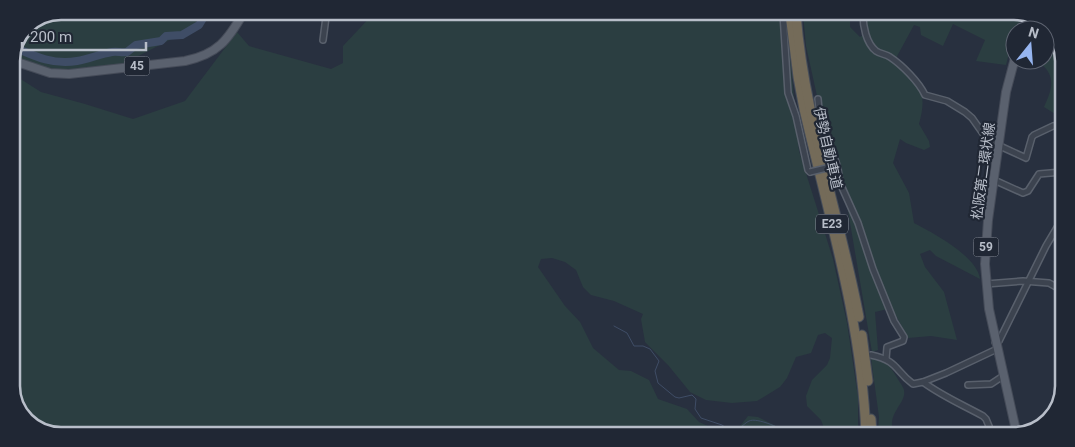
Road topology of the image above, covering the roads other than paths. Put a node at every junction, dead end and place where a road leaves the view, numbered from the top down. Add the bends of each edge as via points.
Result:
1 (239, 20) edge
2 (326, 20) edge
3 (783, 20) edge
4 (791, 20) edge
5 (797, 20) edge
6 (864, 20) edge
7 (323, 40) dead end
8 (20, 63) edge
9 (1012, 70) edge
10 (818, 99) dead end
11 (1055, 126) edge
12 (999, 144) junction
13 (836, 166) junction
14 (1055, 173) edge
15 (994, 180) junction
16 (1055, 231) edge
17 (1028, 283) junction
18 (986, 284) junction
19 (1055, 286) edge
20 (996, 346) junction
21 (871, 355) dead end
22 (886, 358) junction
23 (1003, 376) junction
24 (923, 382) junction
25 (968, 386) dead end
26 (865, 427) edge
27 (871, 427) edge
28 (989, 427) edge
29 (1015, 427) edge

1 - 8 main road, 45 via 221,46 193,59 69,74 50,73
2 - 7 street
3 - 13 street, bridge via 788,93 808,170
4 - 26 highway, 伊勢自動車道 / E23 via 804,109 854,324
5 - 27 highway, 伊勢自動車道 / E23 via 810,108 860,323
6 - 12 street via 870,44 876,52 890,57 917,82 925,95 947,101 965,112 984,135
9 - 12 main road, 松阪第二環状線 / 59
10 - 13 street via 821,123
11 - 12 street via 1032,137 1026,158
12 - 15 main road, 松阪第二環状線 / 59
13 - 22 street via 886,303 904,336 903,341 887,347
14 - 15 street via 1038,174 1023,194
15 - 18 main road, 松阪第二環状線 / 59 via 988,220
16 - 17 street
17 - 18 street
17 - 19 street via 1049,283
17 - 20 street
18 - 20 main road, 松阪第二環状線 / 59
20 - 23 main road, 松阪第二環状線 / 59
20 - 24 street via 946,374
21 - 22 street
22 - 24 street via 913,384
23 - 25 street via 991,384
23 - 29 main road, 松阪第二環状線 / 59
24 - 28 street via 986,419

